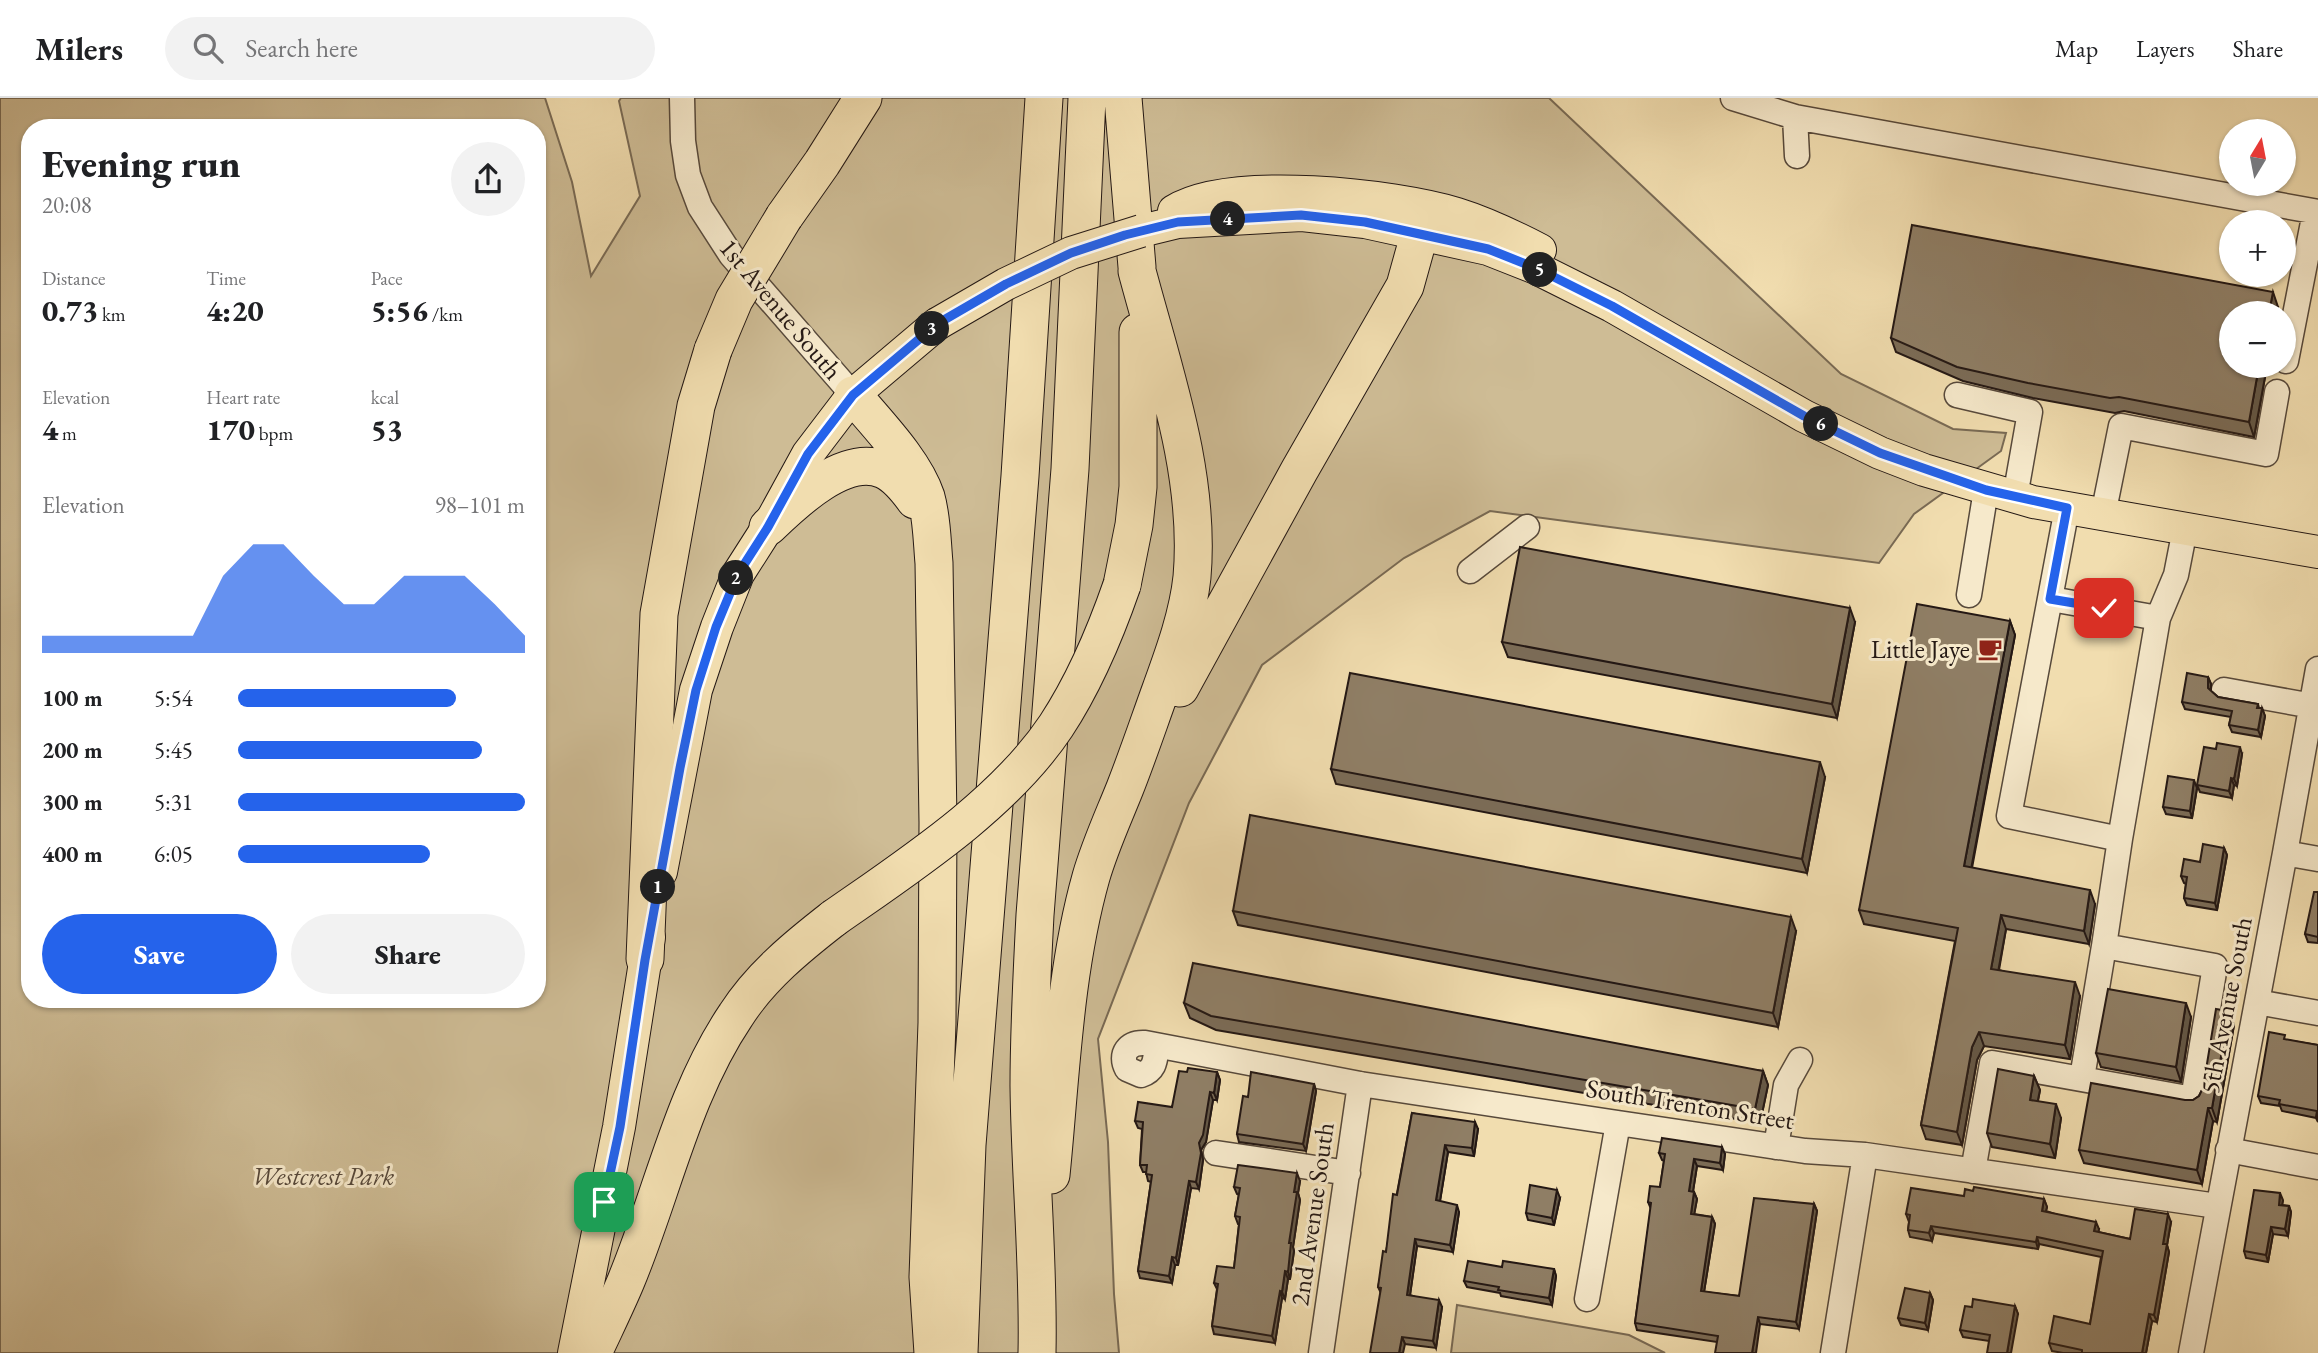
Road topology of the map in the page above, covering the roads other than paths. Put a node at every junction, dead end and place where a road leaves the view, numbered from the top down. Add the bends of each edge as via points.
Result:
1 (682, 98) edge
2 (863, 98) edge
3 (1044, 98) edge
4 (1087, 98) edge
5 (1123, 98) edge
6 (1733, 98) edge
7 (1795, 117) junction
8 (1797, 156) dead end
9 (2316, 212) edge
10 (1141, 231) junction
11 (1420, 232) junction
12 (1137, 271) junction
13 (2296, 311) edge
14 (1755, 386) junction
15 (2277, 392) dead end
16 (853, 395) junction
17 (1957, 395) dead end
18 (2000, 494) junction
19 (2067, 508) junction
20 (2103, 514) junction
21 (931, 520) junction
22 (768, 527) junction
23 (1527, 527) dead end
24 (2185, 529) junction
25 (2318, 552) edge
26 (1470, 571) dead end
27 (1969, 595) dead end
28 (2050, 599) junction
29 (2158, 618) junction
30 (2318, 669) edge
31 (2224, 690) dead end
32 (2315, 707) edge
33 (1125, 787) junction
34 (2120, 839) junction
35 (2286, 853) junction
36 (2318, 859) edge
37 (2104, 946) junction
38 (645, 960) junction
39 (2257, 1002) junction
40 (2318, 1013) edge
41 (1157, 1046) dead end
42 (1800, 1060) dead end
43 (2082, 1078) junction
44 (1360, 1084) junction
45 (1618, 1124) junction
46 (1776, 1147) junction
47 (2228, 1150) junction
48 (1216, 1153) dead end
49 (1865, 1156) junction
50 (2318, 1167) edge
51 (1973, 1171) junction
52 (1348, 1173) junction
53 (2217, 1206) junction
54 (1587, 1299) dead end
55 (1038, 1312) junction
56 (574, 1353) edge
57 (593, 1353) edge
58 (933, 1353) edge
59 (959, 1353) edge
60 (1037, 1353) edge
61 (1321, 1353) edge
62 (1833, 1353) edge
63 (2191, 1353) edge

1 - 16 street, 1st Avenue South via 688,175 700,207 731,255
2 - 38 highway, bridge via 734,300 696,406 659,614
3 - 59 highway via 1021,463 967,1145
4 - 55 highway via 1070,469 1031,986
5 - 12 highway
6 - 7 street
7 - 8 street
7 - 9 street
9 - 13 street
10 - 11 main road via 1178,222 1301,215
10 - 14 main road via 1186,203 1240,193 1326,192 1455,214 1500,230 1626,293 1723,349
10 - 16 main road, bridge via 1071,253 1006,284 937,324
11 - 14 main road via 1488,249 1536,268
11 - 33 highway via 1405,286
12 - 33 highway via 1184,460 1193,545 1184,620
12 - 57 highway, bridge via 1138,487 1134,525 1122,585 1083,680 1055,727 1011,780 965,823 799,945 736,1013 708,1061 627,1280
14 - 18 main road via 1880,453
15 - 20 street via 2266,454 2121,426
16 - 21 highway via 916,477
16 - 22 main road, 1st Avenue South via 808,454
17 - 18 street via 2030,412
18 - 19 main road
18 - 27 street
19 - 20 main road
19 - 28 street
20 - 24 main road
21 - 22 highway via 894,477 883,470 861,467 829,478 793,502
21 - 58 highway via 938,822 928,1277
22 - 38 main road, 1st Avenue South via 738,574 696,690
23 - 26 street
24 - 25 main road
24 - 29 street via 2176,575
28 - 29 street
28 - 34 street via 2009,816
29 - 34 street
30 - 32 street, 5th Avenue South
31 - 32 street
32 - 35 street, 5th Avenue South
33 - 55 highway via 1091,880 1072,965
34 - 37 street
35 - 36 street
35 - 39 street, 5th Avenue South
37 - 43 street
37 - 43 street via 2215,966 2193,1099
38 - 56 main road, 1st Avenue South via 620,1127
39 - 40 street
39 - 47 street, 5th Avenue South
41 - 44 street, South Trenton Street
42 - 46 street via 1786,1085
43 - 51 street via 1992,1063
44 - 45 street, South Trenton Street
44 - 52 street, 2nd Avenue South
45 - 46 street, South Trenton Street
45 - 54 street
46 - 49 street, South Trenton Street
47 - 50 street
47 - 53 street, 5th Avenue South
48 - 52 street
49 - 51 street, South Trenton Street
49 - 62 street
51 - 53 street, South Trenton Street
52 - 61 street, 2nd Avenue South
53 - 63 street, 5th Avenue South
55 - 60 highway

